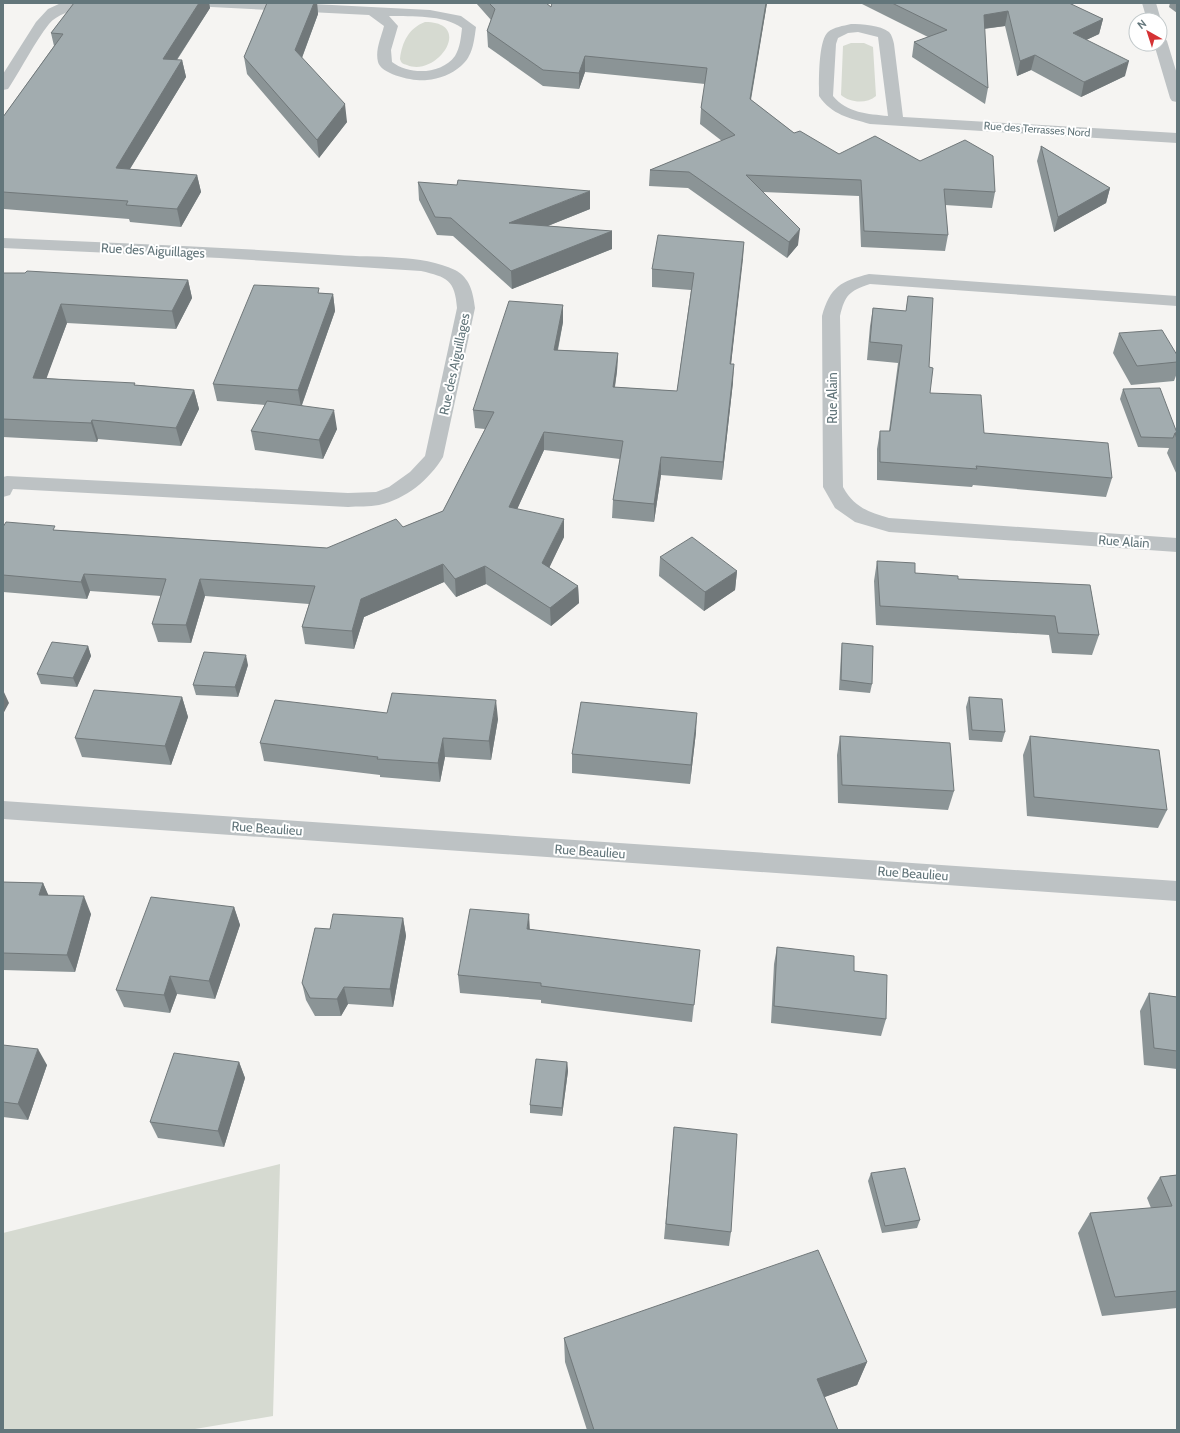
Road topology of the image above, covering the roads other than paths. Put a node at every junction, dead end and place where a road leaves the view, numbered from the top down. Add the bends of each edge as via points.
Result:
1 (72, 3) edge
2 (211, 3) edge
3 (372, 12) junction
4 (1163, 52) edge
5 (3, 86) edge
6 (1177, 98) edge
7 (896, 120) junction
8 (1177, 138) edge
9 (3, 243) edge
10 (1177, 301) edge
11 (4, 484) edge
12 (1177, 545) edge
13 (3, 810) edge
14 (1177, 891) edge

1 - 5 street via 53,12 43,22
2 - 3 street
3 - 3 street via 449,16 461,20 469,28 462,56 441,72 426,76 395,71 385,63 384,50 391,26
4 - 6 street
7 - 7 street, Rue des Terrasses Nord via 888,44 884,35 874,30 846,28 832,36 829,44 826,96 834,107 870,119
7 - 8 street, Rue des Terrasses Nord
9 - 11 street, Rue des Aiguillages via 292,256 406,265 437,270 456,278 464,290 466,308 434,457 423,472 381,498 348,500
10 - 12 street, Rue Alain via 870,279 847,286 836,298 831,316 833,486 842,503 862,517 889,526
13 - 14 street, Rue Beaulieu

